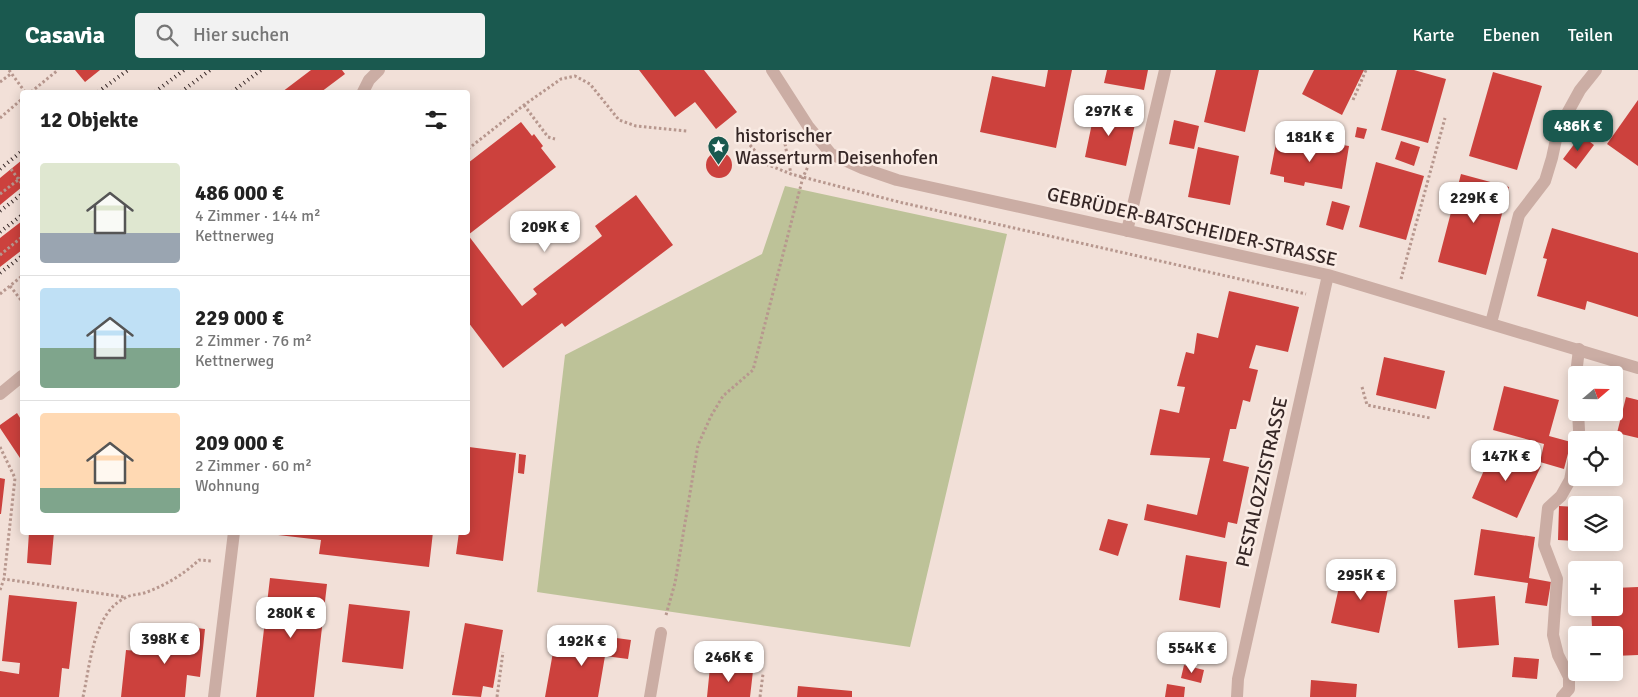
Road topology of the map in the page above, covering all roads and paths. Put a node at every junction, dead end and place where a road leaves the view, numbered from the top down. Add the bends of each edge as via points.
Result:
1 (58, 70) edge
2 (379, 70) edge
3 (772, 70) edge
4 (1165, 70) edge
5 (1366, 70) edge
6 (1596, 70) edge
7 (11, 72) edge
8 (0, 82) edge
9 (24, 90) edge
10 (33, 90) edge
11 (363, 90) edge
12 (1352, 100) dead end
13 (20, 101) edge
14 (524, 105) junction
15 (0, 118) edge
16 (1444, 118) dead end
17 (688, 132) dead end
18 (783, 134) dead end
19 (555, 139) dead end
20 (820, 141) junction
21 (750, 145) dead end
22 (470, 147) edge
23 (11, 169) dead end
24 (790, 174) junction
25 (20, 177) edge
26 (803, 177) junction
27 (20, 179) edge
28 (0, 194) edge
29 (1127, 231) junction
30 (20, 239) edge
31 (0, 254) edge
32 (1328, 275) junction
33 (20, 278) edge
34 (10, 286) junction
35 (0, 294) edge
36 (1397, 296) junction
37 (1323, 298) junction
38 (20, 299) edge
39 (1490, 323) junction
40 (1579, 349) junction
41 (1577, 366) edge
42 (1638, 368) edge
43 (20, 378) edge
44 (1362, 388) dead end
45 (0, 394) edge
46 (1430, 418) dead end
47 (0, 447) edge
48 (1568, 484) edge
49 (234, 535) edge
50 (230, 561) junction
51 (4, 579) junction
52 (0, 590) edge
53 (125, 598) junction
54 (662, 633) joint
55 (503, 652) dead end
56 (763, 674) dead end
57 (83, 697) edge
58 (214, 697) edge
59 (497, 697) edge
60 (650, 697) edge
61 (760, 697) edge
62 (1237, 697) edge
63 (1562, 697) edge

1 - 10 path
2 - 11 street
3 - 20 street, GEBRÜDER-BATSCHEIDER-STRASSE
4 - 29 street
5 - 12 path
6 - 39 street via 1580,90 1558,130 1545,181 1519,215
7 - 8 path
7 - 9 path
13 - 15 path
14 - 17 path via 561,79 575,76 590,84 619,120 636,126
14 - 19 path via 548,137
14 - 22 path
16 - 36 path
18 - 24 path
20 - 26 path
20 - 29 street, GEBRÜDER-BATSCHEIDER-STRASSE via 831,154 898,180
21 - 24 path via 766,164
23 - 25 path
24 - 26 path
26 - 37 path via 908,204
26 - 54 path via 753,370 723,396 698,446 675,583
27 - 28 path
29 - 32 street, GEBRÜDER-BATSCHEIDER-STRASSE
30 - 31 path
32 - 36 street, GEBRÜDER-BATSCHEIDER-STRASSE
32 - 37 street, PESTALOZZISTRASSE
33 - 34 path
34 - 35 path
34 - 38 path
36 - 39 street, GEBRÜDER-BATSCHEIDER-STRASSE
37 - 62 street, PESTALOZZISTRASSE via 1238,679
39 - 40 street, GEBRÜDER-BATSCHEIDER-STRASSE
40 - 41 street
40 - 42 street, GEBRÜDER-BATSCHEIDER-STRASSE
43 - 45 street
44 - 46 path via 1368,404
47 - 51 path via 15,478
48 - 63 street via 1548,508 1544,545 1557,579 1552,635 1569,676 1569,689
49 - 50 street
50 - 53 path via 199,560 184,574 147,593
50 - 58 street
51 - 52 path
51 - 53 path
53 - 57 path via 108,611 98,631
54 - 60 street
55 - 59 path
56 - 61 path

